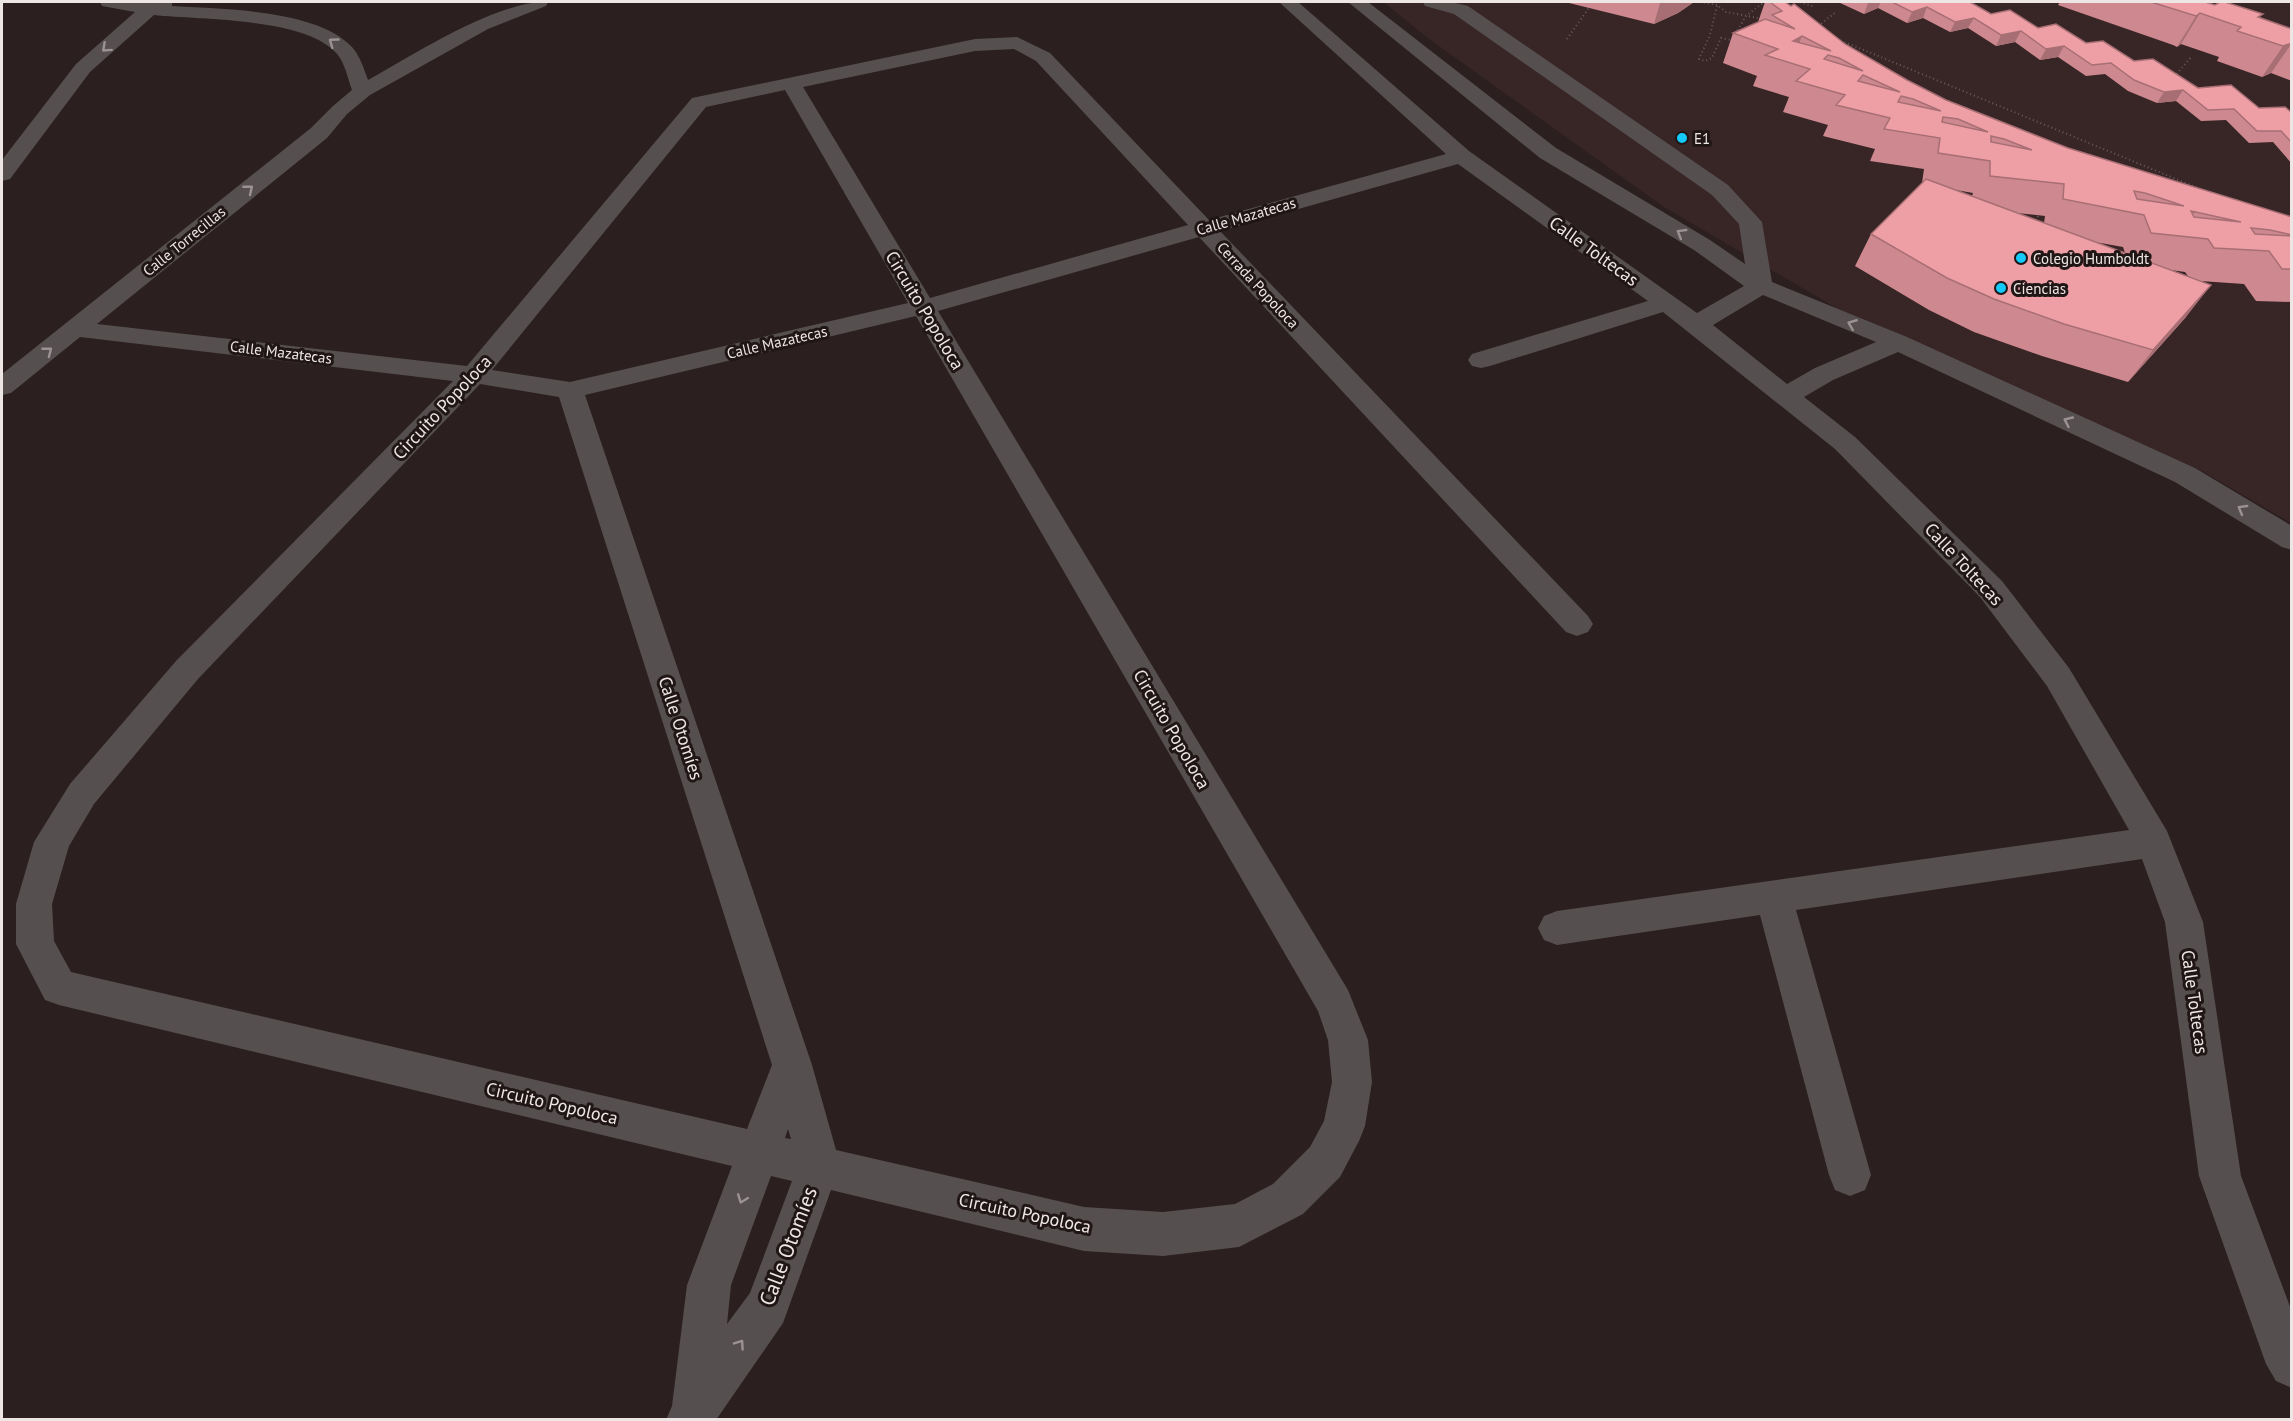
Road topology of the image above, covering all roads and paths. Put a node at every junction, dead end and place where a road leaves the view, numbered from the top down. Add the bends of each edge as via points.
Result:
1 (109, 2) edge
2 (539, 2) edge
3 (1288, 2) edge
4 (1357, 2) edge
5 (1432, 2) edge
6 (1700, 2) edge
7 (1764, 2) edge
8 (1800, 2) edge
9 (1717, 3) edge
10 (159, 5) edge
11 (1815, 7) dead end
12 (1836, 12) dead end
13 (1746, 16) junction
14 (1768, 20) edge
15 (1754, 24) edge
16 (1814, 30) edge
17 (1745, 33) edge
18 (1835, 38) edge
19 (1734, 48) edge
20 (2192, 56) dead end
21 (2170, 82) edge
22 (791, 83) junction
23 (363, 91) junction
24 (28, 138) junction
25 (2, 139) edge
26 (1461, 156) junction
27 (2, 174) edge
28 (2212, 194) edge
29 (2038, 215) edge
30 (2029, 225) edge
31 (1204, 228) junction
32 (1761, 286) junction
33 (1667, 303) junction
34 (924, 307) junction
35 (1696, 324) junction
36 (76, 328) junction
37 (1898, 342) junction
38 (1481, 360) dead end
39 (474, 375) junction
40 (2, 387) edge
41 (570, 390) junction
42 (1787, 395) junction
43 (2292, 540) edge
44 (1577, 624) dead end
45 (2154, 842) junction
46 (1774, 897) junction
47 (1557, 928) dead end
48 (792, 1065) junction
49 (759, 1152) junction
50 (819, 1166) junction
51 (1850, 1175) dead end
52 (2292, 1365) edge
53 (692, 1414) edge

1 - 10 street
2 - 23 street, Calle Torrecillas via 481,25
3 - 26 street, Calle Toltecas
32 -> 4 street via 1702,245 1548,153
5 - 32 street via 1461,10 1720,190 1750,222
6 - 9 path
7 - 13 path
8 - 11 path
9 - 13 path via 1726,12
9 - 19 path via 1710,35 1699,59 1712,58 1721,38 1737,41
23 -> 10 street via 345,51 326,37 300,26
10 -> 24 street via 83,68
12 - 16 path
13 - 14 path
13 - 15 path
13 - 17 path via 1737,31
18 - 28 path
20 - 21 path
22 - 31 street, Cerrada Popoloca via 975,45 1017,43 1043,57
22 - 34 street, Circuito Popoloca
22 - 39 street, Circuito Popoloca via 699,102
36 -> 23 street, Calle Torrecillas via 319,133
24 - 25 street
24 - 27 street
26 - 31 street, Calle Mazatecas
26 - 33 street, Calle Toltecas
29 - 30 path via 2037,226
31 - 34 street, Calle Mazatecas
31 - 44 street, Cerrada Popoloca
32 - 35 street
37 -> 32 street
33 - 35 street, Calle Toltecas
33 - 38 street
34 - 41 street, Calle Mazatecas
34 - 50 street, Circuito Popoloca via 1334,1003 1348,1040 1352,1082 1344,1126 1325,1162 1288,1199 1239,1225 1163,1234 1084,1229
35 - 42 street, Calle Toltecas
36 - 39 street, Calle Mazatecas
40 -> 36 street, Calle Torrecillas
37 - 42 street via 1824,374
43 -> 37 street via 2186,475
39 - 41 street, Calle Mazatecas
39 - 49 street, Circuito Popoloca via 187,670 82,794 52,842 34,904 35,944 59,987
41 - 48 street, Calle Otomíes
42 - 45 street, Calle Toltecas via 1845,443 1992,589 2058,677
45 - 46 street
45 - 52 street, Calle Toltecas via 2184,922 2220,1176 2282,1348
46 - 47 street
46 - 51 street
48 - 49 street, Calle Otomíes
48 - 50 street, Calle Otomíes
49 - 50 street, Circuito Popoloca
49 -> 53 street, Calle Otomíes via 710,1286
53 -> 50 street, Calle Otomíes via 767,1307

